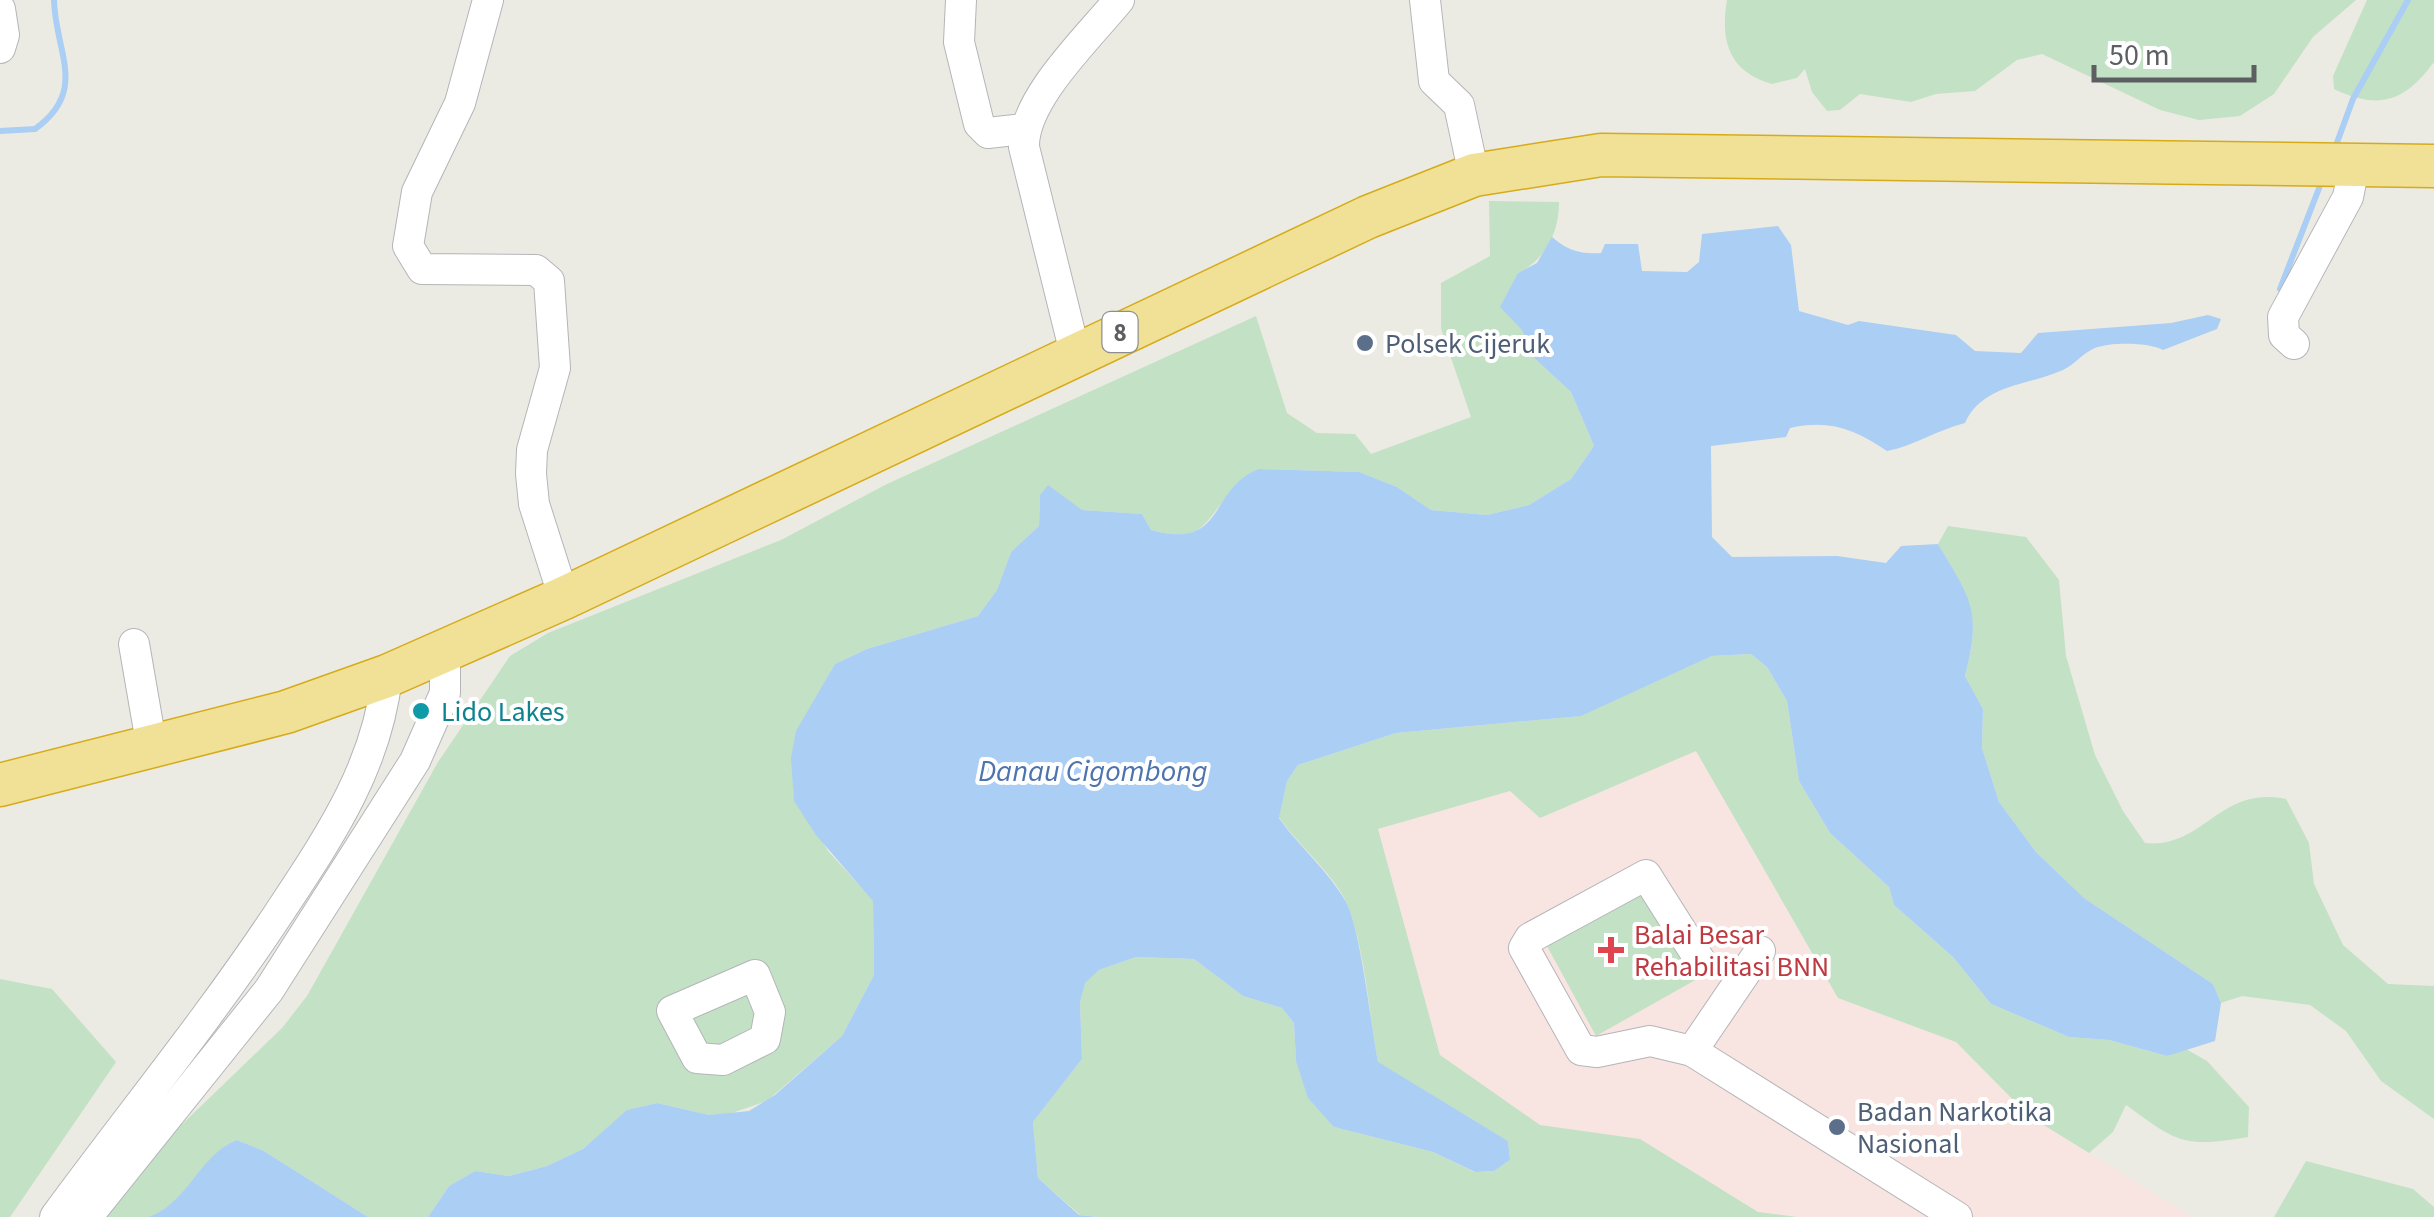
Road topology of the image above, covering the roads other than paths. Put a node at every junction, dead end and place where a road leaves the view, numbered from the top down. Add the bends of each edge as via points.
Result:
1 (488, 0) edge
2 (961, 0) edge
3 (1119, 0) edge
4 (1425, 0) edge
5 (0, 9) edge
6 (0, 48) edge
7 (1024, 129) junction
8 (2434, 166) edge
9 (2349, 167) junction
10 (1474, 175) junction
11 (2294, 344) dead end
12 (1075, 353) junction
13 (564, 598) junction
14 (134, 644) dead end
15 (445, 650) junction
16 (387, 676) junction
17 (382, 719) junction
18 (428, 737) junction
19 (152, 748) junction
20 (0, 785) edge
21 (355, 790) junction
22 (385, 808) junction
23 (1760, 951) dead end
24 (1701, 962) dead end
25 (1692, 1051) junction
26 (55, 1217) edge
27 (87, 1217) edge
28 (1957, 1217) edge

1 - 13 street via 460,102 417,192 408,246 422,269 536,270 549,281 555,368 531,474
2 - 7 street via 959,42 979,124 988,133
3 - 7 street via 1036,103
4 - 10 street via 1434,80 1459,105
5 - 6 street
7 - 12 street
8 - 9 highway, 8
9 - 10 highway, 8 via 1601,155
9 - 11 street via 2348,196 2283,317 2284,336
10 - 12 highway, 8
12 - 13 highway, 8
13 - 15 highway, 8
14 - 19 street
15 - 16 highway, 8
15 - 18 street via 445,693
16 - 17 street
16 - 19 highway, 8
17 - 18 street
17 - 21 street
18 - 22 street
19 - 20 highway, 8
21 - 22 street
21 - 26 street via 224,996
22 - 27 street via 270,990
23 - 25 street
24 - 25 street via 1646,875 1530,938 1524,948 1580,1050 1650,1041
25 - 28 street

